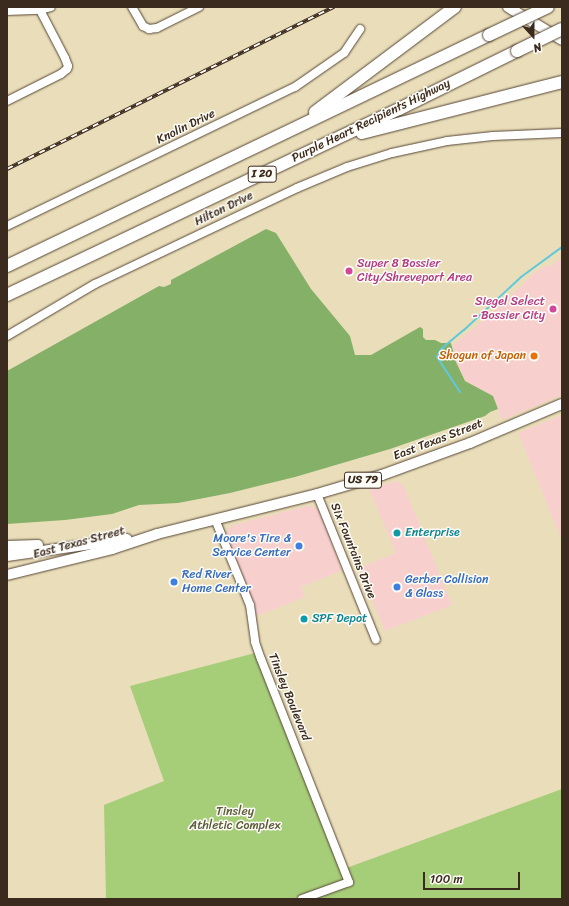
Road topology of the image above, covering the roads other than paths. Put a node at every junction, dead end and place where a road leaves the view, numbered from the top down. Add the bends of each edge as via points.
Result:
1 (51, 7) edge
2 (132, 7) edge
3 (199, 7) edge
4 (455, 7) edge
5 (508, 7) edge
6 (548, 7) edge
7 (40, 10) junction
8 (7, 11) edge
9 (360, 29) dead end
10 (562, 29) edge
11 (562, 40) edge
12 (562, 82) edge
13 (7, 101) edge
14 (562, 133) edge
15 (239, 155) junction
16 (302, 155) junction
17 (7, 226) edge
18 (7, 266) edge
19 (7, 295) edge
20 (7, 336) edge
21 (562, 404) edge
22 (317, 494) junction
23 (216, 519) junction
24 (157, 534) junction
25 (119, 540) junction
26 (7, 546) edge
27 (7, 556) edge
28 (7, 575) edge
29 (376, 640) dead end
30 (302, 899) edge

1 - 7 street
2 - 3 street via 143,26 149,29 157,28
4 - 15 highway via 321,108
5 - 11 main road
6 - 15 highway, I 20, bridge
7 - 8 street
7 - 13 street via 68,66 61,74
9 - 17 street, Knolin Drive via 344,53 291,89
10 - 16 highway, Purple Heart Recipients Highway / I 20, bridge
12 - 16 highway via 379,128
14 - 20 street, Hilton Drive via 447,141 392,153 347,167 297,188 96,284
15 - 18 highway, I 20
16 - 19 highway, Purple Heart Recipients Highway / I 20
21 - 22 main road, East Texas Street / US 79 via 432,458
22 - 23 main road, East Texas Street / US 79
22 - 29 street, Six Fountains Drive
23 - 24 main road, East Texas Street / US 79
23 - 30 street, Tinsley Boulevard via 250,605 255,642 261,659 349,882
24 - 25 main road, East Texas Street / US 79
24 - 28 main road, East Texas Street / US 79 via 112,549
25 - 26 main road
25 - 27 main road, East Texas Street / US 79

